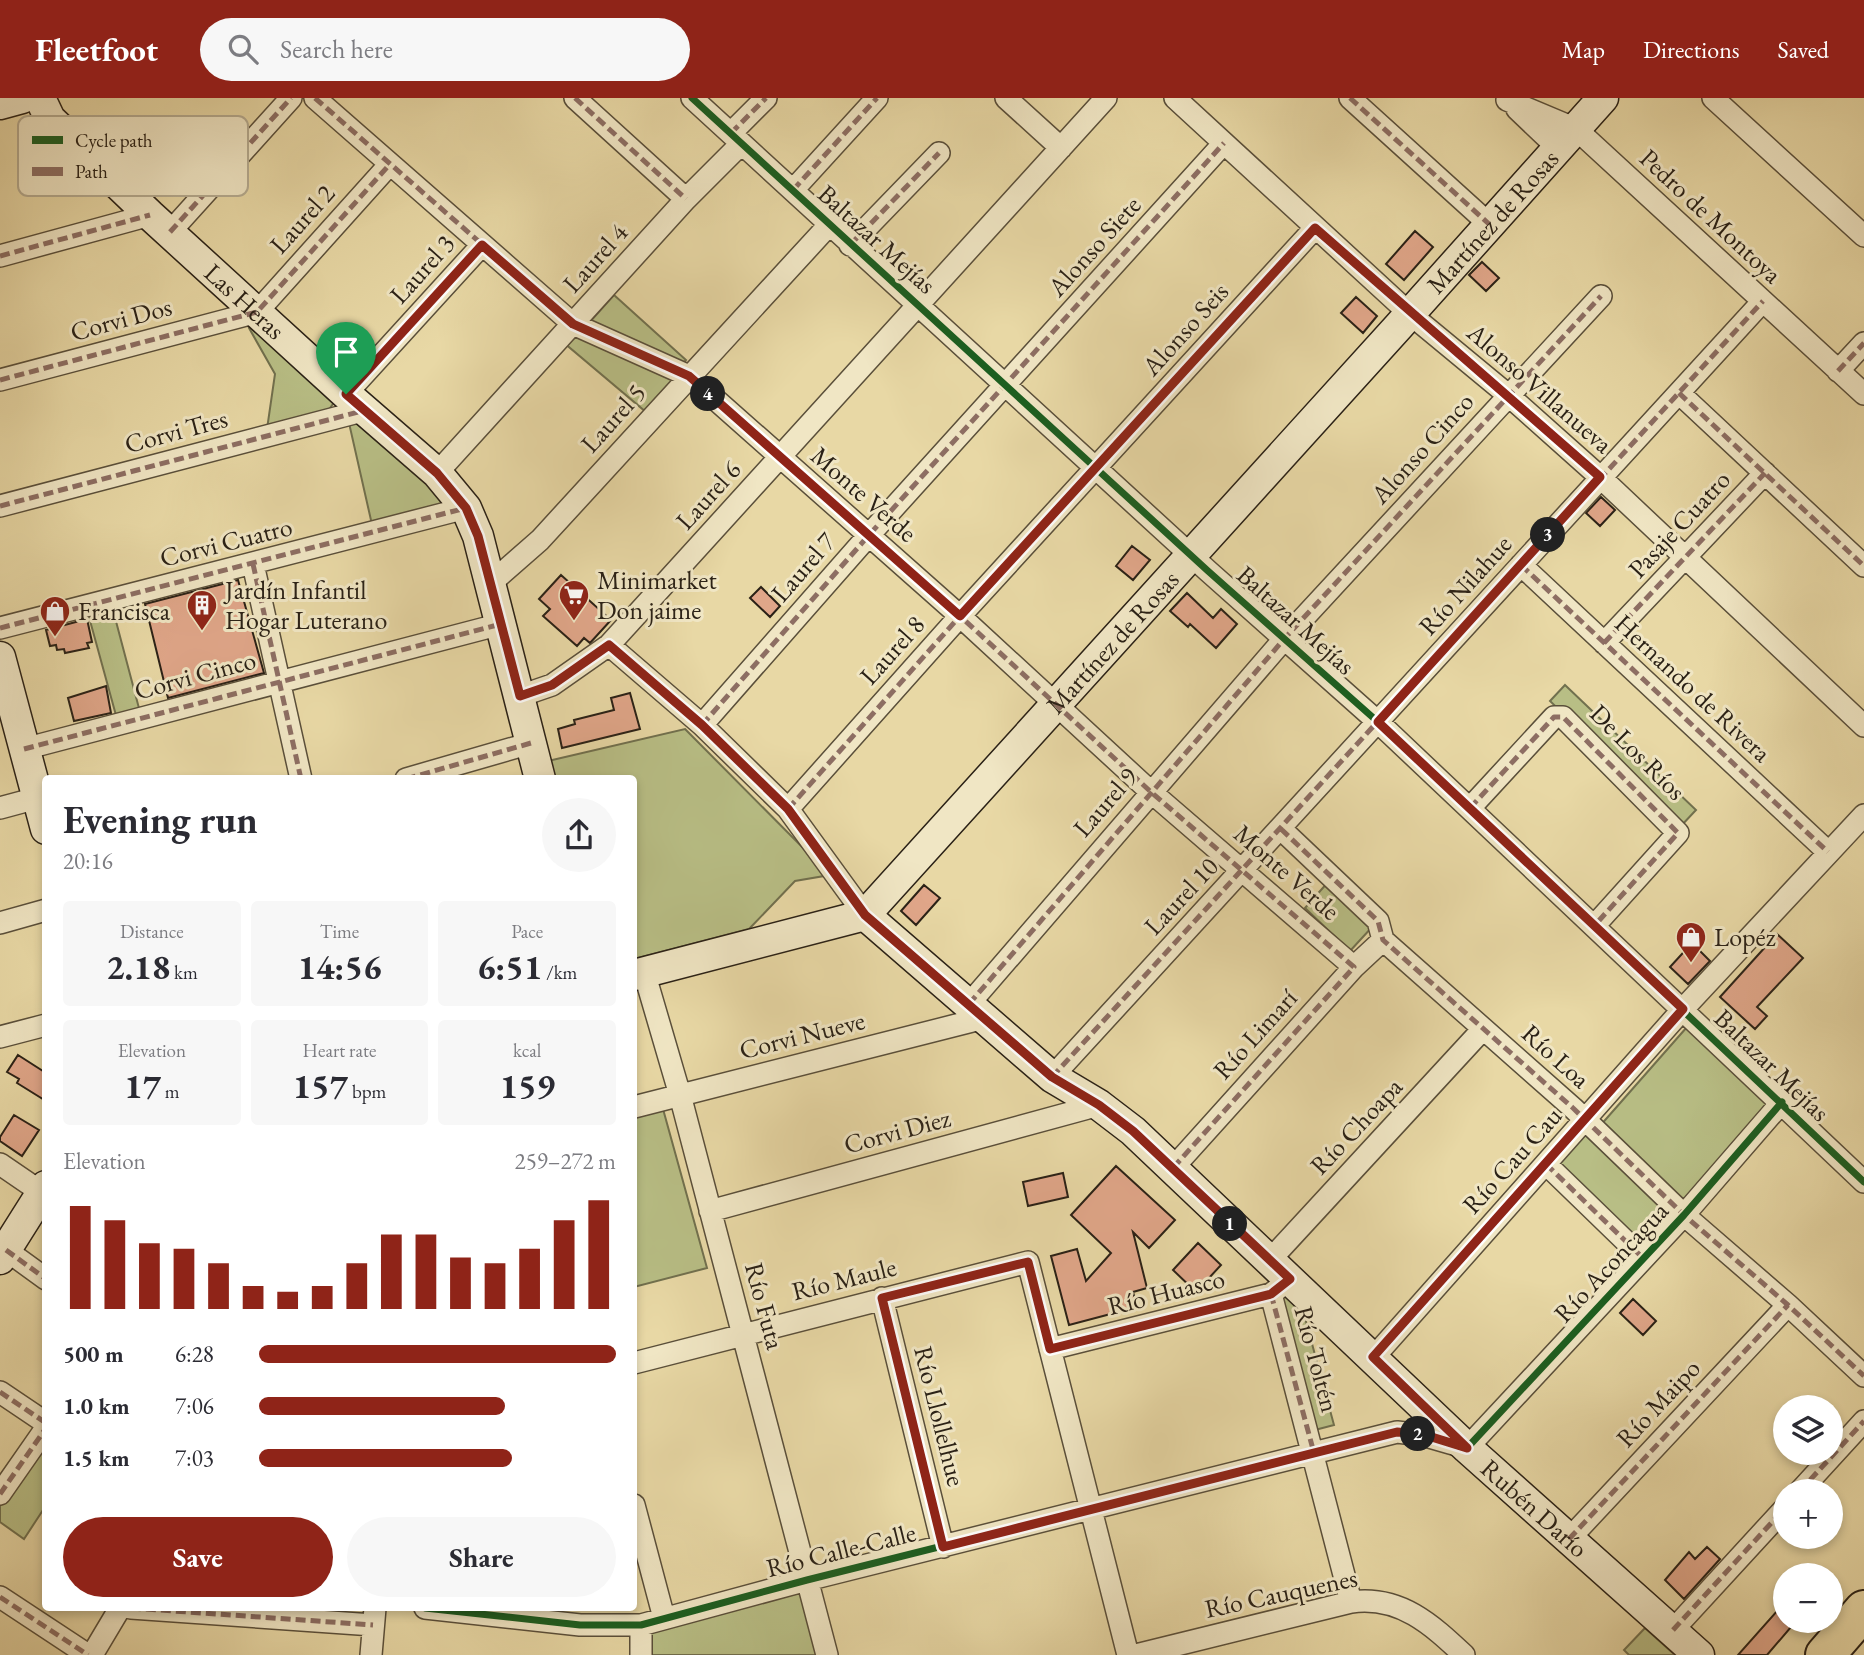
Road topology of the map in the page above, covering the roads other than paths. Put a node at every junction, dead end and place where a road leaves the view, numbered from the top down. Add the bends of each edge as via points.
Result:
1 (22, 98) edge
2 (40, 98) edge
3 (291, 98) edge
4 (315, 98) edge
5 (575, 98) edge
6 (692, 98) edge
7 (766, 98) edge
8 (877, 98) edge
9 (1006, 98) edge
10 (1106, 98) edge
11 (1175, 98) edge
12 (1350, 98) edge
13 (1603, 98) edge
14 (1713, 98) edge
15 (1506, 99) edge
16 (0, 104) edge
17 (49, 116) edge
18 (248, 139) edge
19 (736, 139) junction
20 (1567, 139) junction
21 (1224, 144) junction
22 (1060, 148) junction
23 (939, 153) dead end
24 (390, 164) junction
25 (793, 190) junction
26 (131, 196) edge
27 (189, 196) edge
28 (686, 199) junction
29 (1489, 223) junction
30 (160, 224) junction
31 (829, 225) junction
32 (1315, 228) junction
33 (1864, 236) edge
34 (482, 245) junction
35 (850, 245) junction
36 (0, 256) edge
37 (1601, 296) dead end
38 (1763, 301) junction
39 (918, 305) junction
40 (257, 312) junction
41 (1410, 314) junction
42 (573, 324) junction
43 (1864, 343) edge
44 (1838, 371) junction
45 (689, 376) junction
46 (0, 380) edge
47 (1005, 385) junction
48 (1679, 393) junction
49 (1864, 394) edge
50 (1508, 395) junction
51 (356, 402) junction
52 (780, 457) junction
53 (1097, 468) junction
54 (437, 473) junction
55 (1765, 473) junction
56 (1600, 477) junction
57 (0, 506) edge
58 (466, 508) junction
59 (869, 535) junction
60 (1192, 554) junction
61 (1686, 557) junction
62 (253, 564) junction
63 (1521, 565) junction
64 (1864, 566) edge
65 (491, 583) junction
66 (960, 616) junction
67 (501, 624) junction
68 (0, 628) edge
69 (1285, 638) junction
70 (1604, 643) junction
71 (609, 645) junction
72 (0, 657) edge
73 (281, 682) junction
74 (5, 694) edge
75 (520, 696) junction
76 (1056, 704) junction
77 (1378, 722) junction
78 (702, 725) junction
79 (1864, 726) edge
80 (531, 743) junction
81 (24, 749) junction
82 (300, 775) edge
83 (420, 775) edge
84 (539, 775) edge
85 (1151, 792) junction
86 (37, 797) junction
87 (0, 808) edge
88 (1470, 808) junction
89 (788, 809) junction
90 (42, 815) edge
91 (1864, 815) edge
92 (1281, 829) junction
93 (1828, 852) junction
94 (1242, 871) junction
95 (42, 911) edge
96 (865, 915) junction
97 (0, 922) edge
98 (1595, 925) junction
99 (1383, 940) junction
100 (1354, 967) junction
101 (639, 973) edge
102 (1683, 1009) junction
103 (976, 1011) junction
104 (42, 1026) edge
105 (1483, 1029) junction
106 (0, 1037) edge
107 (1052, 1077) junction
108 (680, 1095) junction
109 (1782, 1102) junction
110 (1099, 1105) junction
111 (637, 1106) edge
112 (1584, 1121) junction
113 (0, 1164) edge
114 (1546, 1164) junction
115 (1172, 1169) junction
116 (1864, 1182) edge
117 (42, 1188) edge
118 (42, 1191) edge
119 (710, 1211) junction
120 (1684, 1215) junction
121 (3, 1255) edge
122 (1643, 1258) junction
123 (42, 1277) edge
124 (1277, 1278) junction
125 (882, 1298) junction
126 (1788, 1305) junction
127 (744, 1334) junction
128 (1050, 1349) junction
129 (1373, 1357) junction
130 (637, 1362) edge
131 (1864, 1377) edge
132 (0, 1392) edge
133 (1864, 1421) edge
134 (42, 1422) edge
135 (42, 1431) edge
136 (1467, 1448) junction
137 (1314, 1453) junction
138 (1811, 1479) edge
139 (0, 1494) edge
140 (1091, 1509) junction
141 (637, 1517) edge
142 (1773, 1521) edge
143 (1569, 1539) junction
144 (943, 1547) junction
145 (807, 1580) junction
146 (0, 1597) edge
147 (1351, 1602) junction
148 (1864, 1610) edge
149 (118, 1611) edge
150 (212, 1611) edge
151 (452, 1611) edge
152 (374, 1617) edge
153 (664, 1618) junction
154 (641, 1625) junction
155 (1673, 1630) junction
156 (1186, 1649) edge
157 (1864, 1649) edge
158 (90, 1655) edge
159 (371, 1655) edge
160 (641, 1655) edge
161 (827, 1655) edge
162 (1128, 1655) edge
163 (1136, 1655) edge
164 (1464, 1655) edge
165 (1699, 1655) edge
166 (1825, 1655) edge
167 (1859, 1655) edge

1 - 16 street
2 - 17 street, Las Heras
3 - 18 street
4 - 24 street, Monte Verde
5 - 28 street
6 - 19 street, Baltazar Mejías
7 - 19 street, Laurel 4
8 - 25 street
9 - 22 street
10 - 22 street, Laurel 6
11 - 21 street, Alonso Villanueva
12 - 29 street
13 - 20 street, Martínez de Rosas
14 - 33 street
15 - 20 street, Pedro de Montoya
19 - 25 street, Baltazar Mejías
19 - 28 street, Laurel 4
20 - 29 street, Martínez de Rosas
20 - 38 street, Pedro de Montoya
21 - 32 street, Alonso Villanueva
21 - 47 street, Alonso Siete
22 - 39 street, Laurel 6
23 - 35 street
24 - 34 street, Monte Verde
24 - 40 street, Laurel 2
25 - 31 street, Baltazar Mejías
26 - 30 street, Las Heras
27 - 30 street
28 - 42 street, Laurel 4
29 - 41 street, Martínez de Rosas
30 - 36 street
30 - 40 street, Las Heras
31 - 35 street, Baltazar Mejías
31 - 45 street, Laurel 5
32 - 41 street, Alonso Villanueva
32 - 53 street, Alonso Seis
34 - 42 street, Monte Verde
34 - 51 street, Laurel 3
35 - 39 street, Baltazar Mejías
37 - 50 street, Alonso Cinco
38 - 44 street, Pedro de Montoya
38 - 48 street, Río Nilahue
39 - 47 street, Baltazar Mejías
39 - 52 street, Laurel 6
40 - 46 street, Corvi Dos
40 - 51 street, Las Heras
41 - 50 street, Alonso Villanueva
41 - 60 street, Martínez de Rosas
42 - 45 street, Monte Verde
42 - 54 street, Laurel 4
43 - 44 street
44 - 49 street, Pedro de Montoya
45 - 52 street, Monte Verde
45 - 65 street, Laurel 5 via 540,540
47 - 53 street, Baltazar Mejías
47 - 59 street, Laurel 7
48 - 55 street
48 - 56 street, Río Nilahue
50 - 56 street, Alonso Villanueva
50 - 69 street, Alonso Cinco
51 - 54 street, Las Heras
51 - 57 street, Corvi Tres
52 - 59 street, Monte Verde
52 - 71 street, Laurel 6
53 - 60 street, Baltazar Mejías
53 - 66 street, Laurel 8
54 - 58 street, Las Heras
55 - 61 street, Pasaje Cuatro
55 - 64 street
56 - 61 street, Alonso Villanueva
56 - 63 street, Río Nilahue
58 - 62 street, Corvi Cuatro
58 - 65 street, Las Heras
59 - 66 street, Monte Verde
59 - 78 street, Laurel 7
60 - 69 street, Baltazar Mejías
60 - 76 street, Martínez de Rosas
61 - 70 street, Pasaje Cuatro
61 - 79 street, Alonso Villanueva
62 - 68 street, Corvi Cuatro
62 - 73 street
63 - 70 street, Hernando de Rivera
63 - 77 street, Río Nilahue
65 - 67 street, Las Heras
66 - 76 street, Monte Verde
66 - 89 street, Laurel 8
67 - 73 street, Corvi Cinco
67 - 75 street, Las Heras
69 - 77 street, Baltazar Mejías
69 - 85 street, Laurel 9
70 - 93 street, Hernando de Rivera
71 - 75 street, Laurel 6 via 552,685
71 - 78 street, Rubén Darío
72 - 74 street
73 - 81 street, Corvi Cinco
73 - 82 street
74 - 81 street
75 - 80 street, Las Heras
76 - 85 street, Monte Verde
76 - 96 street, Martínez de Rosas
77 - 88 street, Baltazar Mejías
77 - 92 street, Laurel 10
78 - 89 street, Rubén Darío
80 - 83 street
80 - 84 street, Las Heras
81 - 86 street
85 - 94 street, Monte Verde
85 - 103 street, Laurel 9
86 - 87 street
86 - 90 street
88 - 98 street, Baltazar Mejías
88 - 98 street, De Los Ríos via 1554,717 1563,717 1678,833
89 - 96 street, Rubén Darío
91 - 93 street, Río Cau Cau
92 - 94 street, Laurel 10
92 - 99 street, Río Loa via 1378,921
93 - 102 street, Río Cau Cau
94 - 100 street, Monte Verde
94 - 107 street, Laurel 10
95 - 97 street
96 - 101 street
96 - 103 street, Rubén Darío
98 - 102 street, Baltazar Mejías
99 - 100 street, Río Limarí
99 - 105 street, Río Loa
100 - 115 street, Río Limarí
101 - 108 street, Río Futa
102 - 109 street, Baltazar Mejías
102 - 112 street, Río Cau Cau
103 - 107 street, Rubén Darío
103 - 108 street, Corvi Nueve
104 - 106 street
105 - 112 street, Río Loa
105 - 124 street, Río Choapa
107 - 110 street, Rubén Darío
108 - 111 street, Corvi Nueve
108 - 119 street, Río Futa
109 - 116 street, Baltazar Mejías
109 - 120 street, Río Aconcagua
110 - 115 street, Rubén Darío
110 - 119 street, Corvi Diez
112 - 114 street, Río Cau Cau
112 - 120 street, Río Loa
113 - 117 street
114 - 122 street
114 - 129 street, Río Cau Cau
115 - 124 street, Rubén Darío
118 - 121 street
119 - 127 street, Río Futa
120 - 122 street, Río Aconcagua
120 - 126 street, Río Loa
121 - 123 street
122 - 136 street, Río Aconcagua
124 - 128 street, Río Huasco
124 - 129 street, Rubén Darío
124 - 137 street, Río Toltén
125 - 127 street, Río Maule
125 - 128 street, Río Maule via 1028,1262
125 - 144 street, Río Llollelhue
126 - 131 street, Río Loa
126 - 143 street, Río Maipo
127 - 130 street, Río Maule
127 - 145 street, Río Futa
128 - 140 street
129 - 136 street, Rubén Darío
132 - 134 street
133 - 138 street
135 - 139 street
136 - 137 street, Río Calle-Calle via 1422,1434 1397,1432
136 - 143 street, Rubén Darío
137 - 140 street, Río Calle-Calle
137 - 147 street, Río Toltén
140 - 144 street, Río Calle-Calle
140 - 162 street
141 - 153 street
142 - 155 street
143 - 155 street, Rubén Darío
144 - 145 street, Río Calle-Calle
145 - 153 street, Río Calle-Calle
145 - 161 street, Río Futa
146 - 158 street
147 - 156 street, Río Cauquenes
147 - 164 street, Río Cauquenes via 1385,1603 1412,1612
148 - 166 highway
149 - 158 street
150 - 152 street
151 - 154 street, Río Calle-Calle via 580,1625
152 - 159 street
153 - 154 street, Río Calle-Calle
154 - 160 street
155 - 165 street, Rubén Darío
156 - 163 street, Río Cauquenes
157 - 167 highway

